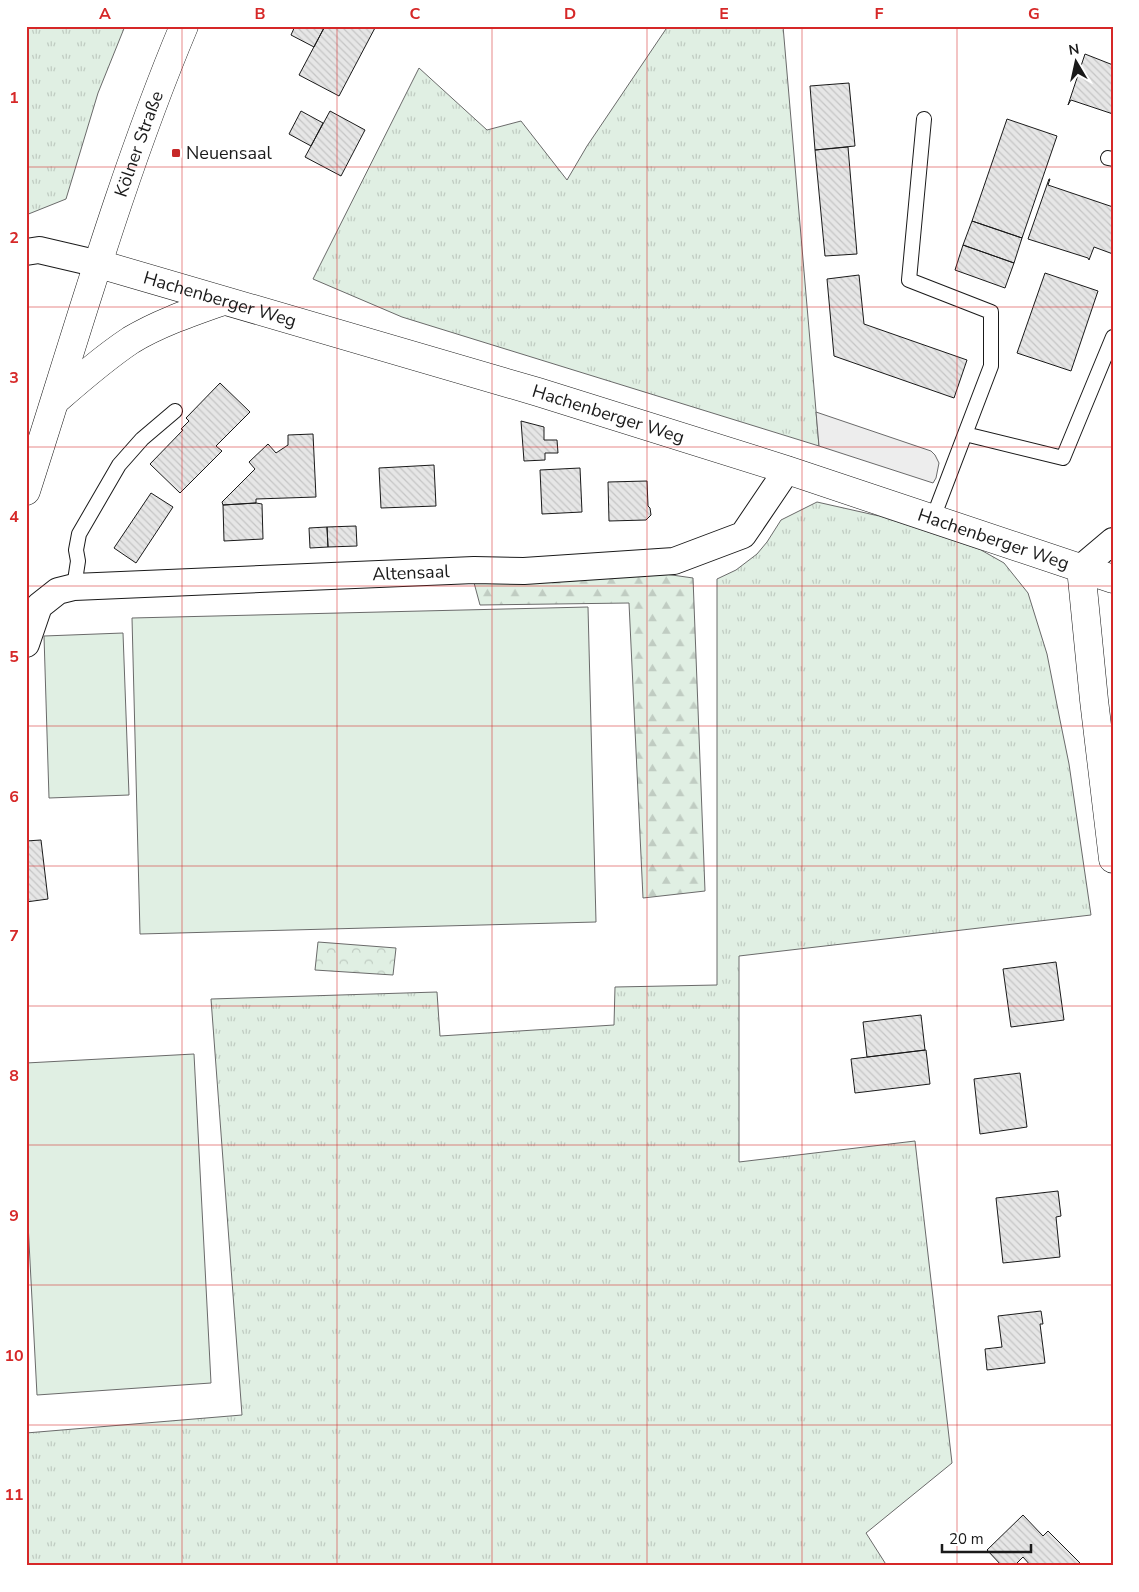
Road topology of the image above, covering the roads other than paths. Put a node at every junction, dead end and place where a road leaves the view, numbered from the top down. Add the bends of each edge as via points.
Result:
1 (184, 26) edge
2 (924, 118) dead end
3 (26, 252) edge
4 (99, 264) junction
5 (223, 301) junction
6 (1113, 337) edge
7 (55, 401) junction
8 (175, 412) dead end
9 (965, 434) junction
10 (787, 470) junction
11 (26, 491) edge
12 (933, 518) junction
13 (1113, 541) edge
14 (1081, 568) junction
15 (1113, 579) edge
16 (74, 586) junction
17 (26, 644) edge
18 (1113, 859) edge

1 - 4 street, Kölner Straße via 152,105
2 - 9 lane via 909,280 991,312 991,366
3 - 4 street via 39,250
4 - 5 street, Hachenberger Weg
4 - 7 street, Kölner Straße
5 - 7 street via 132,340
5 - 10 street, Hachenberger Weg via 538,392
6 - 9 lane via 1063,458
7 - 11 street, Kölner Straße
8 - 16 lane via 142,439 119,465 80,534
9 - 12 lane
10 - 12 street, Hachenberger Weg
10 - 16 street, Altensaal via 743,535 674,561 524,570
12 - 14 street, Hachenberger Weg
13 - 14 street
14 - 15 street, Hachenberger Weg
14 - 18 street
16 - 17 street, Altensaal via 58,591 39,606

